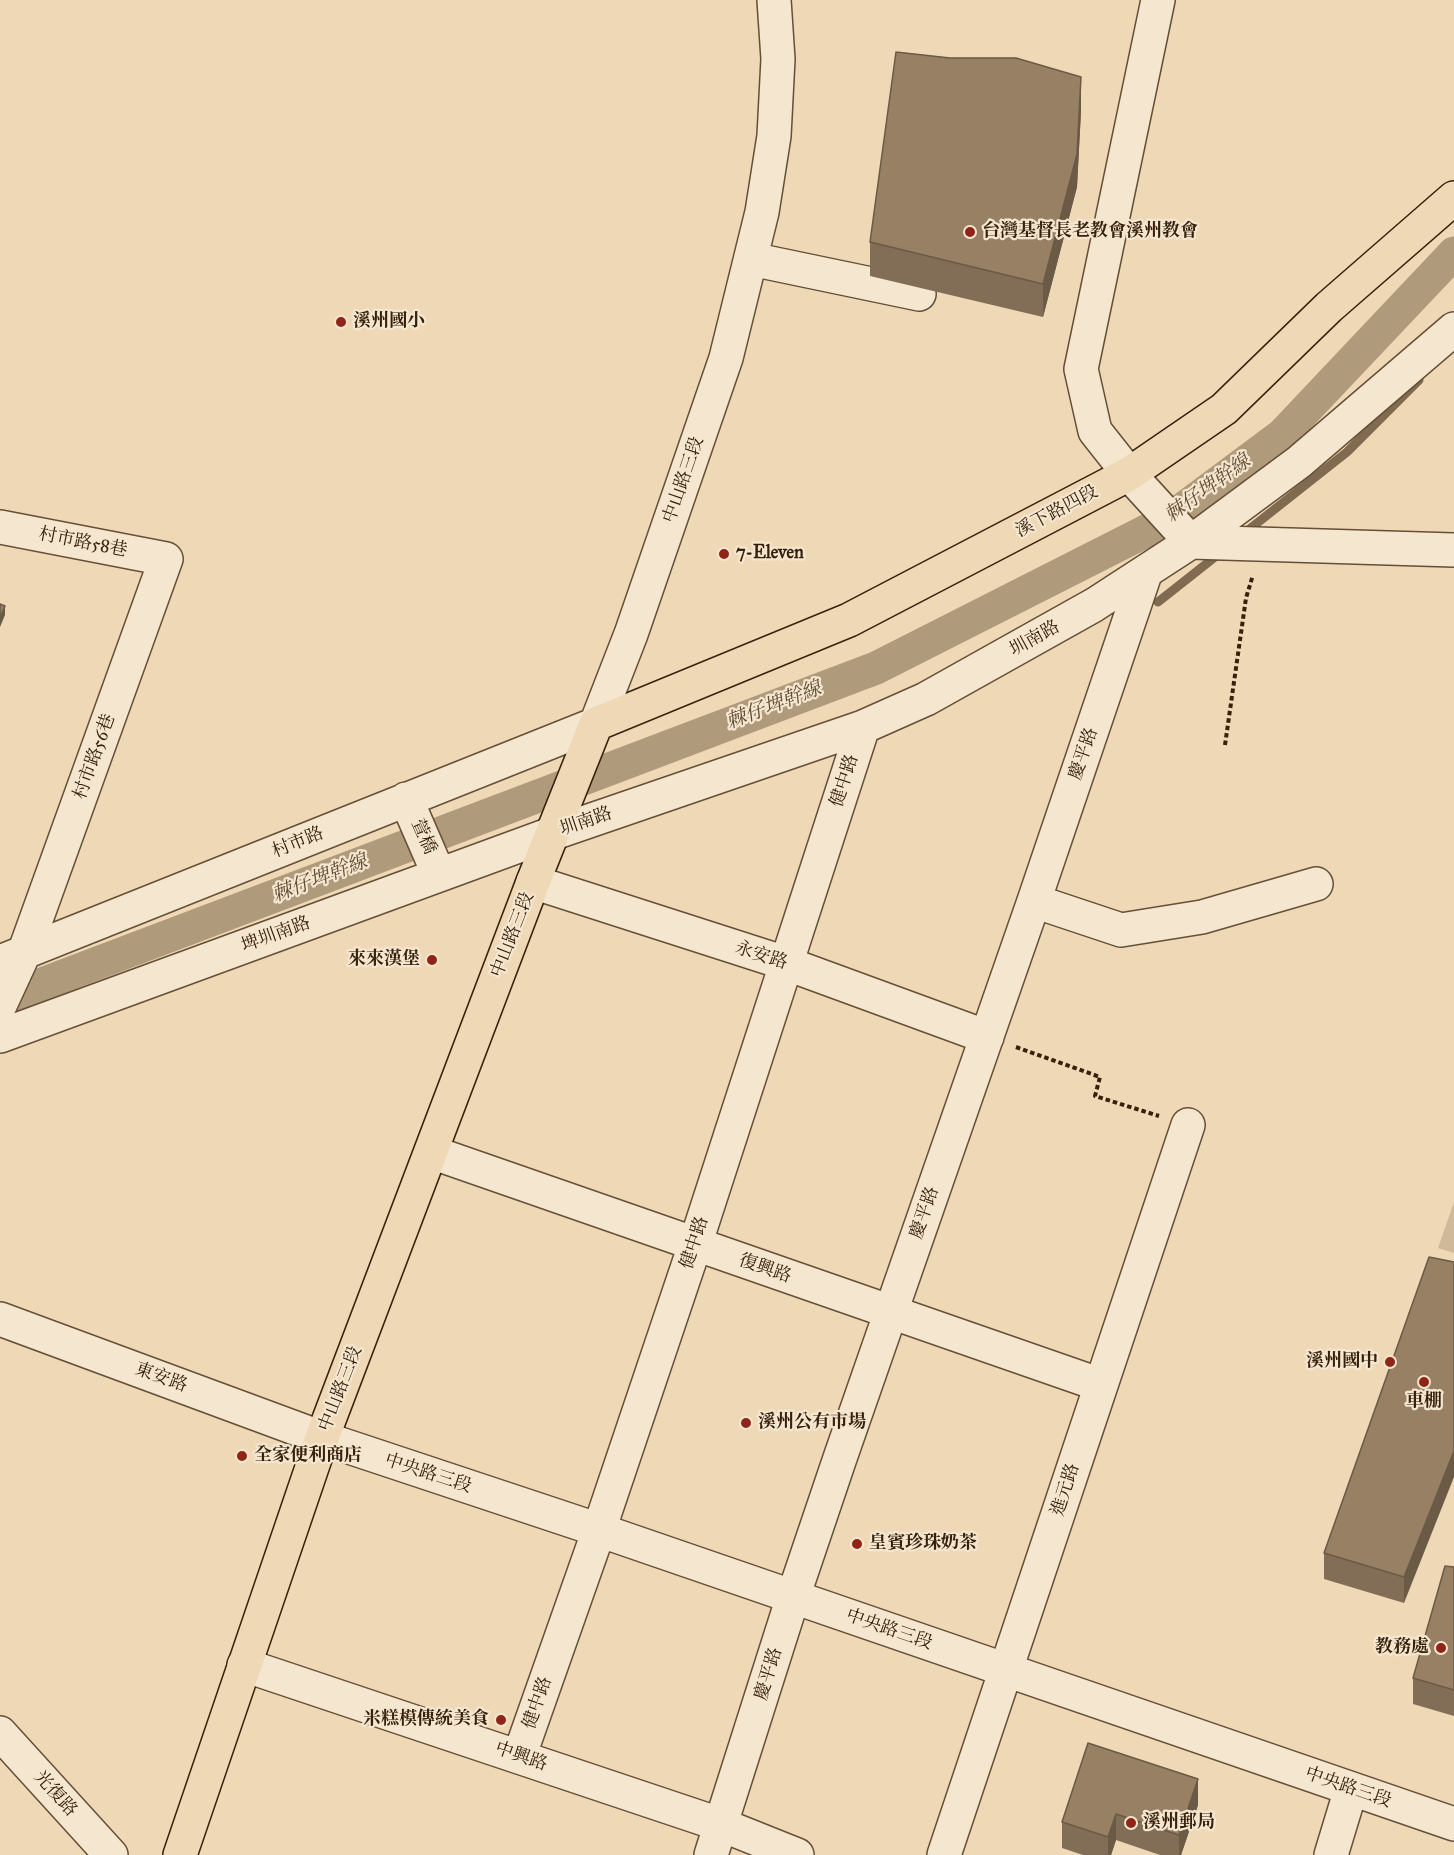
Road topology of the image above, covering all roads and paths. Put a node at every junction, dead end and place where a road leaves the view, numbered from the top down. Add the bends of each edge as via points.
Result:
1 (774, 0) edge
2 (1158, 0) edge
3 (1454, 198) edge
4 (751, 259) junction
5 (919, 294) dead end
6 (1454, 329) edge
7 (1129, 474) junction
8 (0, 527) edge
9 (1191, 542) junction
10 (1262, 546) junction
11 (1454, 550) edge
12 (166, 559) joint
13 (1144, 574) junction
14 (596, 724) junction
15 (863, 727) junction
16 (1225, 746) dead end
17 (406, 799) junction
18 (551, 834) junction
19 (439, 875) junction
20 (533, 882) junction
21 (1316, 884) dead end
22 (1034, 901) junction
23 (16, 956) edge
24 (785, 963) junction
25 (0, 1005) edge
26 (0, 1036) edge
27 (987, 1037) junction
28 (1188, 1125) joint
29 (431, 1152) junction
30 (695, 1245) junction
31 (889, 1313) junction
32 (0, 1318) edge
33 (1101, 1385) junction
34 (322, 1438) junction
35 (598, 1530) junction
36 (793, 1597) junction
37 (244, 1665) junction
38 (1007, 1671) junction
39 (0, 1733) edge
40 (519, 1756) junction
41 (1351, 1789) junction
42 (1454, 1824) edge
43 (716, 1840) edge
44 (111, 1855) edge
45 (180, 1855) edge
46 (797, 1855) edge
47 (944, 1855) edge
48 (1331, 1855) edge

1 - 4 street, 中山路三段 via 778,59 774,136
2 - 7 street via 1081,369 1095,431
3 - 7 main road, 溪下路四段 via 1329,307 1224,410
4 - 5 street
4 - 14 street, 中山路三段 via 726,358
6 - 9 street, 圳南路 via 1299,462
7 - 9 street
7 - 14 main road, 溪下路四段 via 849,620
8 - 12 street, 村市路58巷
9 - 10 street
9 - 13 street, 圳南路
10 - 11 street
10 - 16 path via 1246,598
12 - 23 street, 村市路56巷
13 - 15 street, 圳南路 via 926,699
13 - 22 street, 慶平路
14 - 17 street, 村市路
14 - 18 main road, 中山路三段
15 - 18 street, 圳南路
15 - 24 street, 健中路
17 - 19 street, 萱橋
17 - 23 street, 村市路
18 - 19 street, 埤圳南路
18 - 20 main road, 中山路三段
19 - 26 street, 埤圳南路
20 - 24 street, 永安路
20 - 29 main road, 中山路三段
21 - 22 street via 1202,917 1121,930
22 - 27 street, 慶平路
23 - 25 street, 村市路56巷
24 - 27 street, 永安路
24 - 30 street, 健中路
27 - 28 path via 1100,1077 1095,1096
27 - 31 street, 慶平路
28 - 33 street, 進元路
29 - 30 street, 復興路
29 - 34 main road, 中山路三段
30 - 31 street, 復興路
30 - 35 street, 健中路
31 - 33 street, 復興路
31 - 36 street, 慶平路
32 - 34 street, 東安路
33 - 38 street, 進元路
34 - 35 street, 中央路三段
34 - 37 main road, 中山路三段
35 - 36 street, 中央路三段
35 - 40 street, 健中路
36 - 38 street, 中央路三段
36 - 43 street, 慶平路
37 - 40 street, 中興路
37 - 45 main road, 中山路三段
38 - 41 street, 中央路三段
38 - 47 street, 進元路
39 - 44 street, 光復路
40 - 43 street, 中興路
41 - 42 street, 中央路三段
41 - 48 street
43 - 46 street, 中興路

